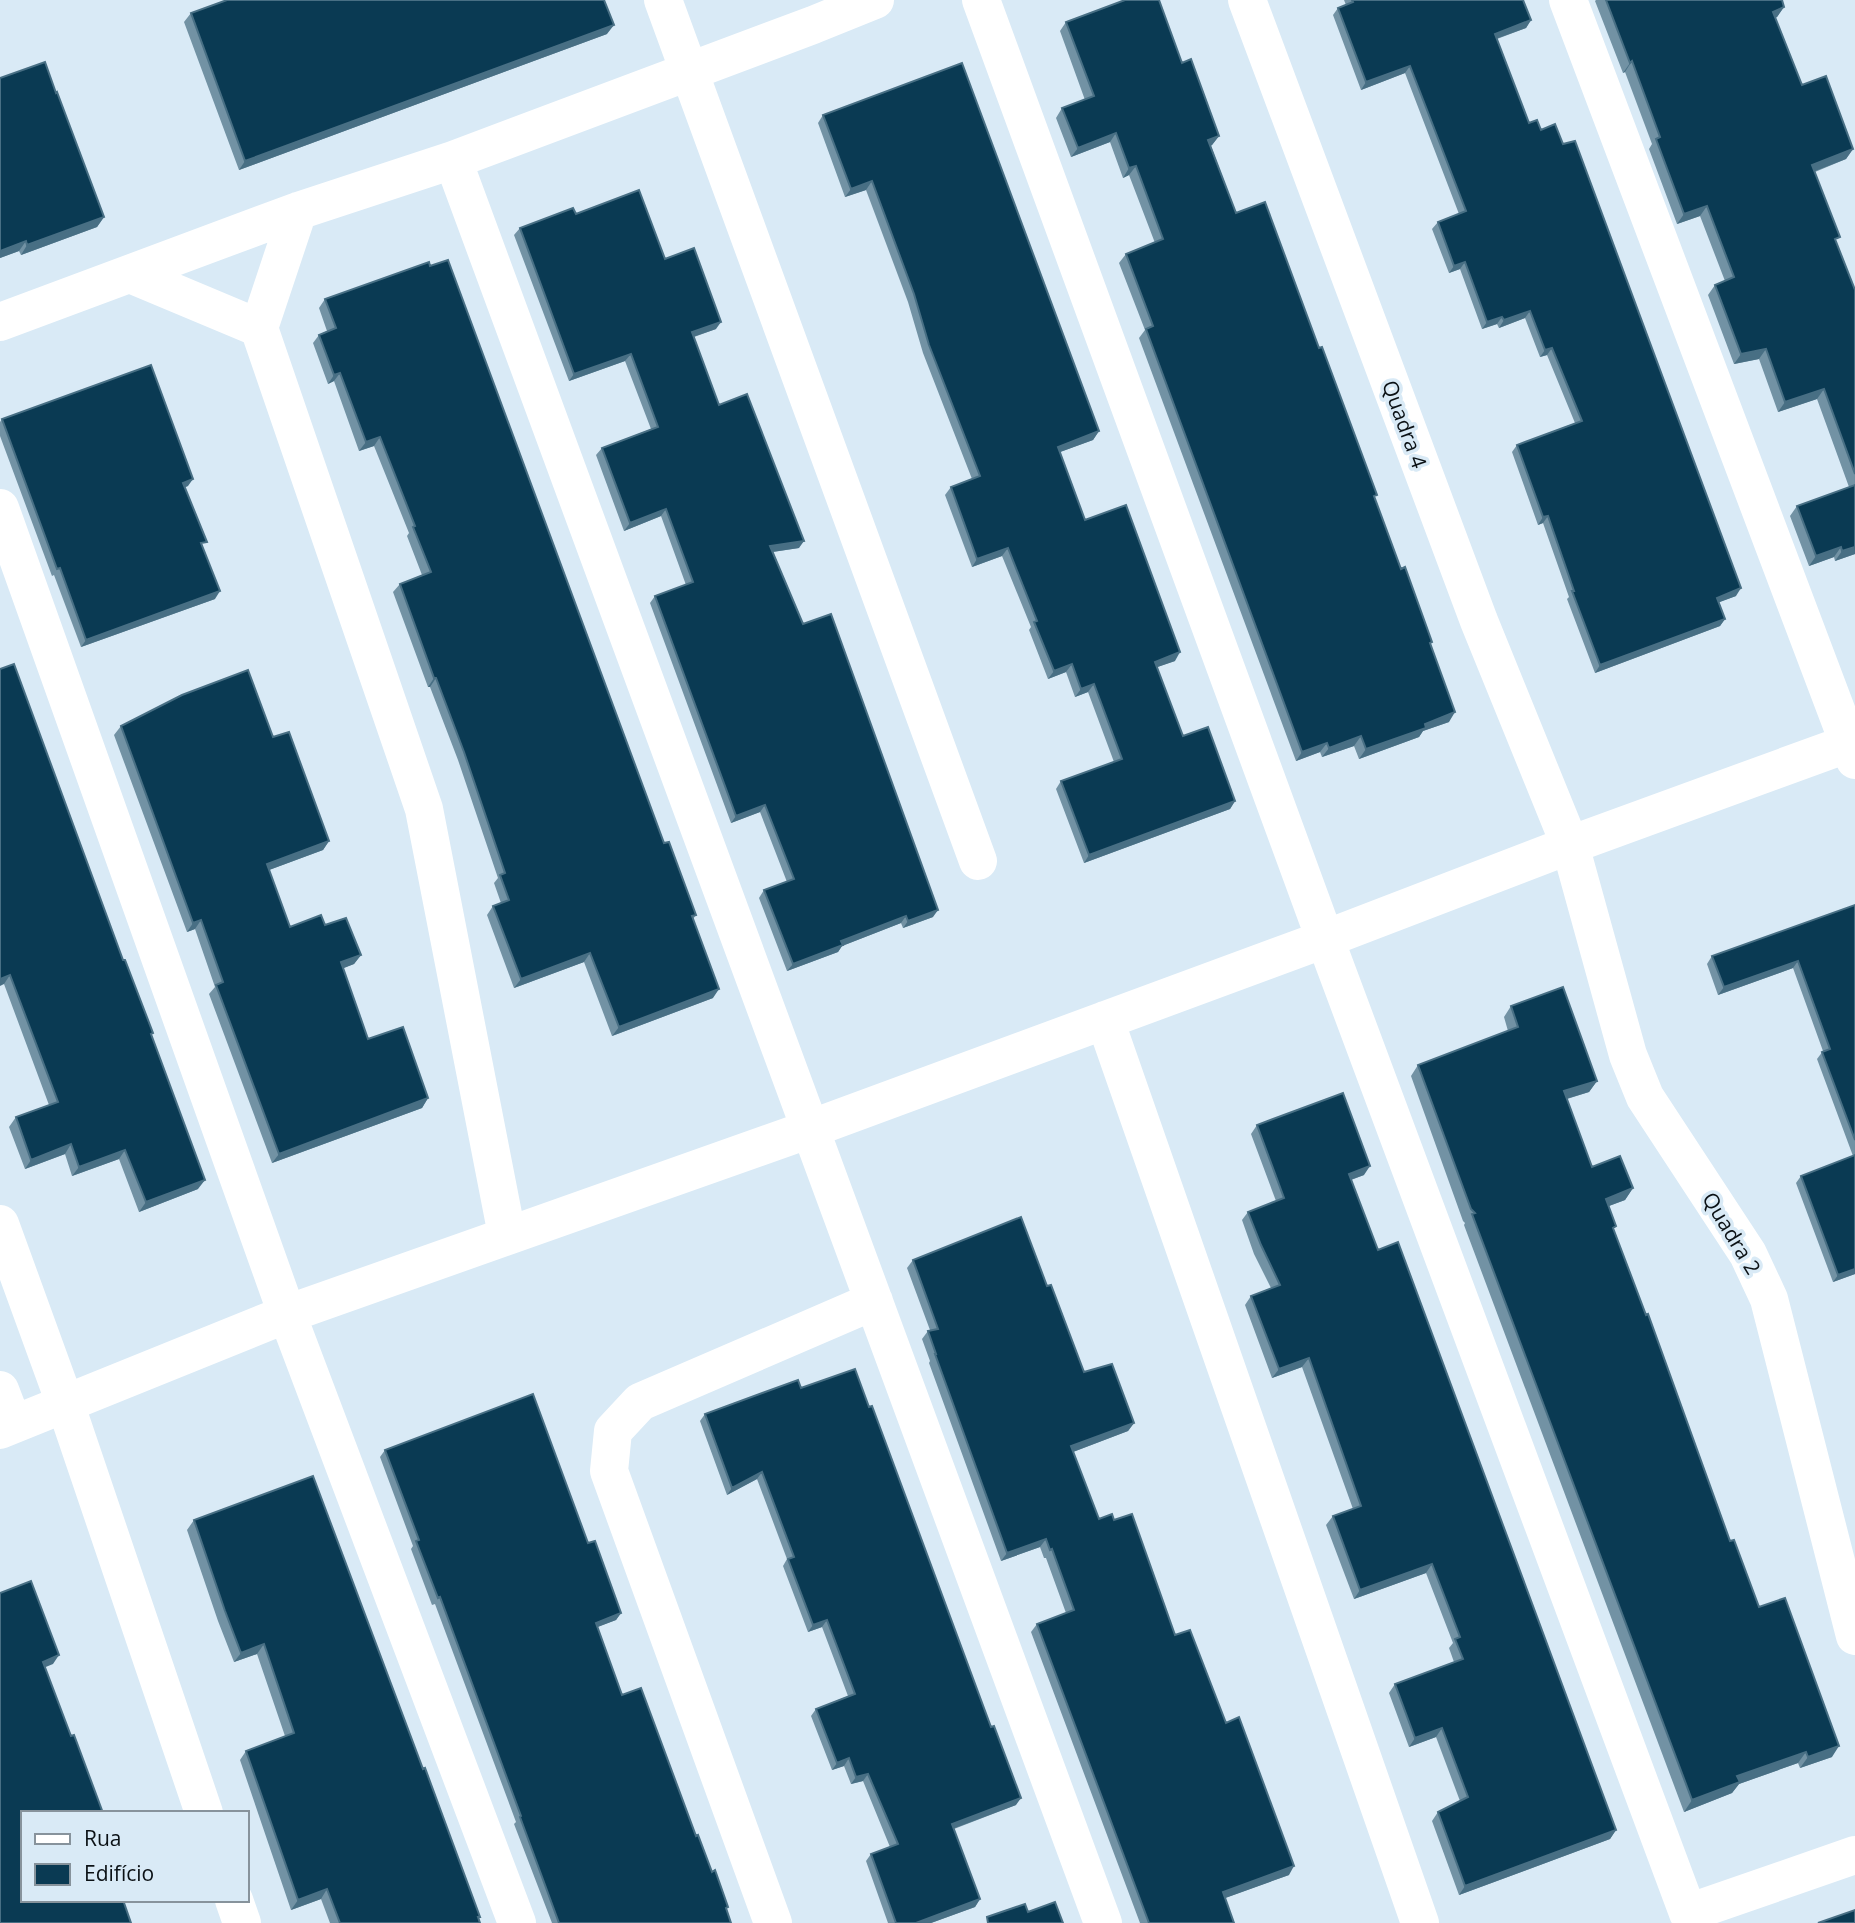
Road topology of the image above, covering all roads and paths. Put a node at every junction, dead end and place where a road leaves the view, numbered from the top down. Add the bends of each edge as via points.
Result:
1 (663, 0) edge
2 (875, 0) edge
3 (981, 0) edge
4 (1247, 0) edge
5 (1568, 0) edge
6 (688, 71) junction
7 (453, 160) junction
8 (298, 211) junction
9 (130, 274) junction
10 (0, 322) edge
11 (260, 328) junction
12 (0, 508) edge
13 (1853, 748) edge
14 (1570, 845) junction
15 (978, 861) dead end
16 (1325, 939) junction
17 (1105, 1020) junction
18 (810, 1129) junction
19 (0, 1224) edge
20 (508, 1236) junction
21 (874, 1301) junction
22 (287, 1314) junction
23 (65, 1403) junction
24 (4, 1415) edge
25 (1855, 1636) edge
26 (203, 1811) edge
27 (1855, 1855) edge
28 (235, 1902) edge
29 (1674, 1918) edge
30 (242, 1923) edge
31 (517, 1923) edge
32 (773, 1923) edge
33 (1103, 1923) edge
34 (1420, 1923) edge

1 - 6 street
2 - 6 street
3 - 16 street
4 - 14 street, Quadra 4 via 1479,621
5 - 13 street
6 - 7 street
6 - 15 street
7 - 8 street
7 - 18 street
8 - 9 street
8 - 11 street
9 - 10 street
9 - 11 street
11 - 20 street via 424,809
12 - 22 street
13 - 14 street
14 - 16 street
14 - 25 street, Quadra 2 via 1645,1097 1748,1254 1769,1299
16 - 17 street
16 - 29 street
17 - 18 street
17 - 34 street
18 - 20 street
18 - 21 street
19 - 23 street
20 - 22 street
21 - 32 street via 640,1402 613,1431 609,1471
21 - 33 street
22 - 23 street
22 - 31 street
23 - 24 street
23 - 26 street
27 - 29 street
28 - 30 street

